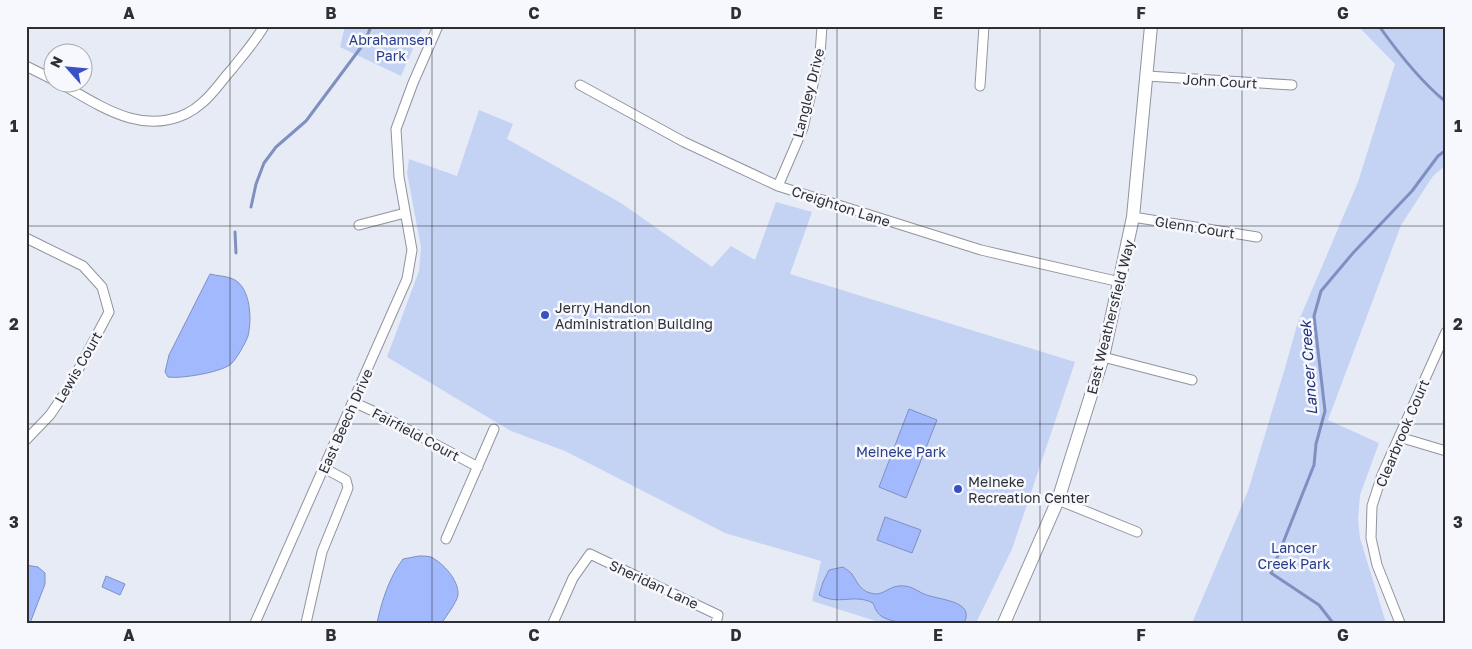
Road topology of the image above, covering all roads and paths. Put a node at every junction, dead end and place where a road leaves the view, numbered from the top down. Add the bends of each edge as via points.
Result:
1 (264, 26) edge
2 (438, 26) edge
3 (822, 26) edge
4 (984, 26) edge
5 (1151, 26) edge
6 (26, 66) edge
7 (42, 74) edge
8 (1147, 76) junction
9 (580, 85) dead end
10 (1292, 85) dead end
11 (980, 86) dead end
12 (77, 92) edge
13 (778, 186) junction
14 (405, 213) junction
15 (1134, 217) junction
16 (359, 225) dead end
17 (1257, 237) dead end
18 (26, 238) edge
19 (1120, 282) junction
20 (1446, 332) edge
21 (1102, 357) junction
22 (1192, 380) dead end
23 (352, 402) junction
24 (494, 429) dead end
25 (27, 437) edge
26 (1399, 437) junction
27 (1446, 451) edge
28 (478, 466) junction
29 (324, 468) junction
30 (1058, 500) junction
31 (1137, 532) dead end
32 (446, 539) dead end
33 (717, 619) edge
34 (255, 623) edge
35 (306, 623) edge
36 (554, 623) edge
37 (1004, 623) edge
38 (1400, 623) edge

1 - 12 street via 202,104 172,120 159,122 130,118
2 - 14 street, East Beech Drive via 412,83 396,129
3 - 13 street, Langley Drive via 820,54 803,128
4 - 11 street
5 - 8 street, East Weathersfield Way
6 - 7 street
8 - 10 street, John Court
8 - 15 street, East Weathersfield Way
9 - 13 street, Creighton Lane via 684,142
13 - 19 street, Creighton Lane via 981,250
14 - 16 street
14 - 23 street, East Beech Drive via 412,250 407,280
15 - 17 street, Glenn Court
15 - 19 street, East Weathersfield Way
18 - 25 street, Lewis Court via 83,266 102,287 109,312 69,387 50,415
19 - 21 street, East Weathersfield Way
20 - 26 street, Clearbrook Court
21 - 22 street
21 - 30 street, East Weathersfield Way
23 - 28 street, Fairfield Court
23 - 29 street, East Beech Drive
24 - 28 street
26 - 27 street
26 - 38 street, Clearbrook Court via 1372,506 1371,538 1376,564
28 - 32 street
29 - 34 street, East Beech Drive
29 - 35 street via 346,480 348,488 322,552
30 - 31 street
30 - 37 street, East Weathersfield Way
33 - 36 street, Sheridan Lane via 590,554 573,578

